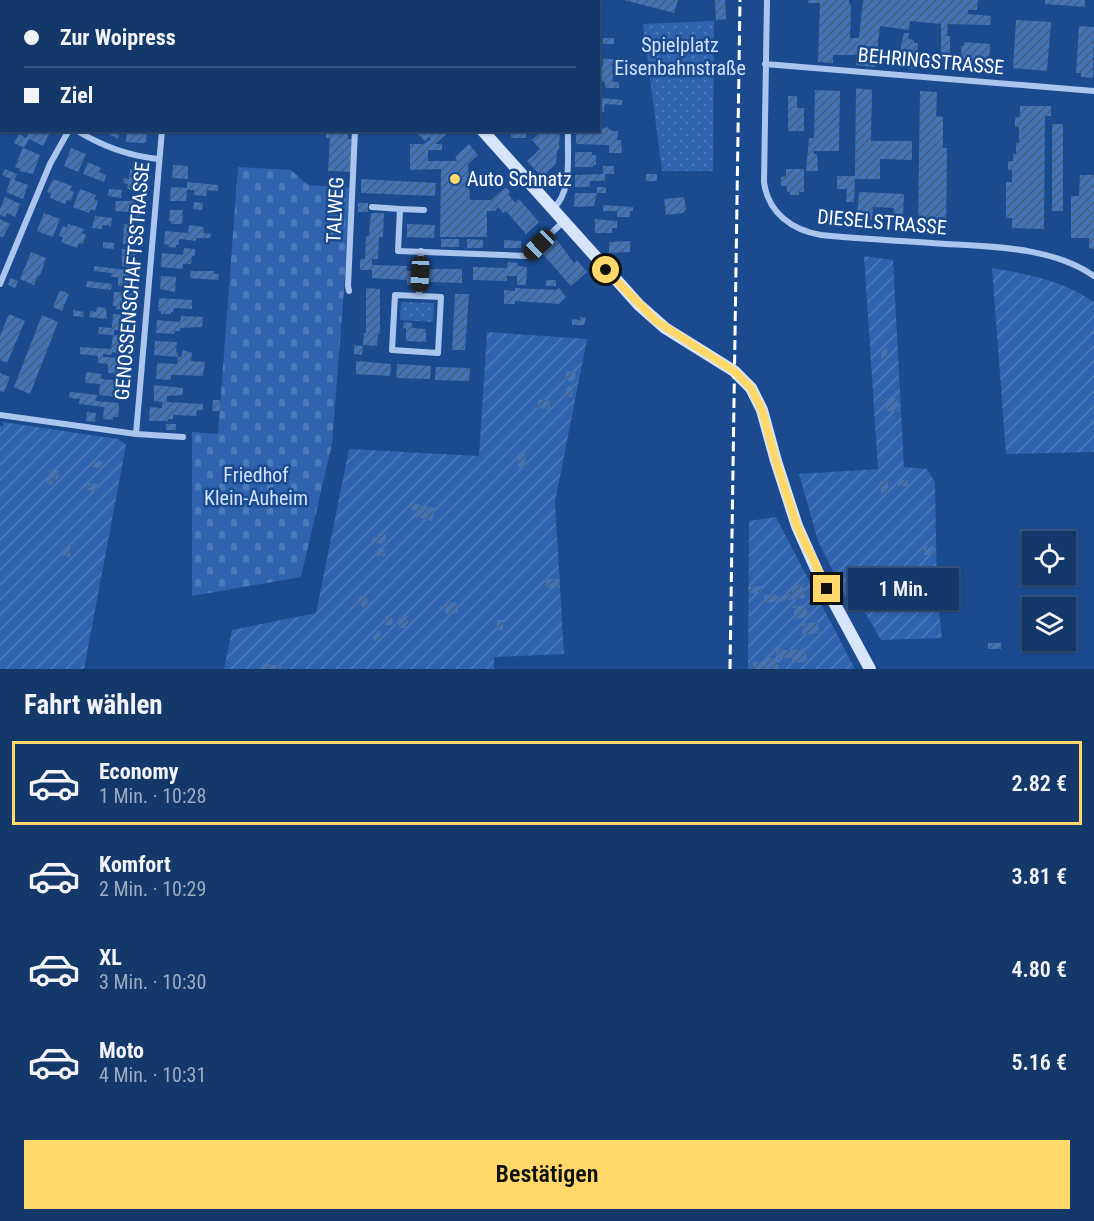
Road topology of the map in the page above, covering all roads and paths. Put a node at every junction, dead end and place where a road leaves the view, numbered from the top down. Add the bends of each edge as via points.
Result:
1 (203, 0) edge
2 (279, 0) edge
3 (767, 0) edge
4 (765, 64) junction
5 (1094, 91) edge
6 (68, 132) edge
7 (79, 132) edge
8 (162, 132) edge
9 (355, 132) edge
10 (484, 132) edge
11 (568, 132) edge
12 (159, 159) junction
13 (372, 207) dead end
14 (400, 209) junction
15 (552, 209) junction
16 (424, 210) dead end
17 (563, 222) junction
18 (421, 251) junction
19 (1094, 276) edge
20 (0, 284) edge
21 (349, 291) dead end
22 (419, 296) junction
23 (0, 415) edge
24 (136, 434) junction
25 (183, 437) dead end
26 (870, 669) edge

1 - 2 street
3 - 4 street, DIESELSTRASSE
4 - 5 street, BEHRINGSTRASSE
4 - 19 street, DIESELSTRASSE via 765,188 777,213 793,227 821,235 1040,254 1068,262
6 - 20 street via 50,164
7 - 12 street via 122,153
8 - 12 street, GENOSSENSCHAFTSSTRASSE
9 - 21 street, TALWEG
10 - 15 main road
11 - 15 street via 565,192
12 - 24 street, GENOSSENSCHAFTSSTRASSE
13 - 14 street
14 - 16 street
14 - 18 street via 398,251
15 - 17 main road
17 - 18 street via 527,256
17 - 26 main road via 656,321 734,371 751,388 762,410 785,493 806,546
18 - 22 street
22 - 22 street via 441,297 438,353 392,350 395,295
23 - 24 street
24 - 25 street

